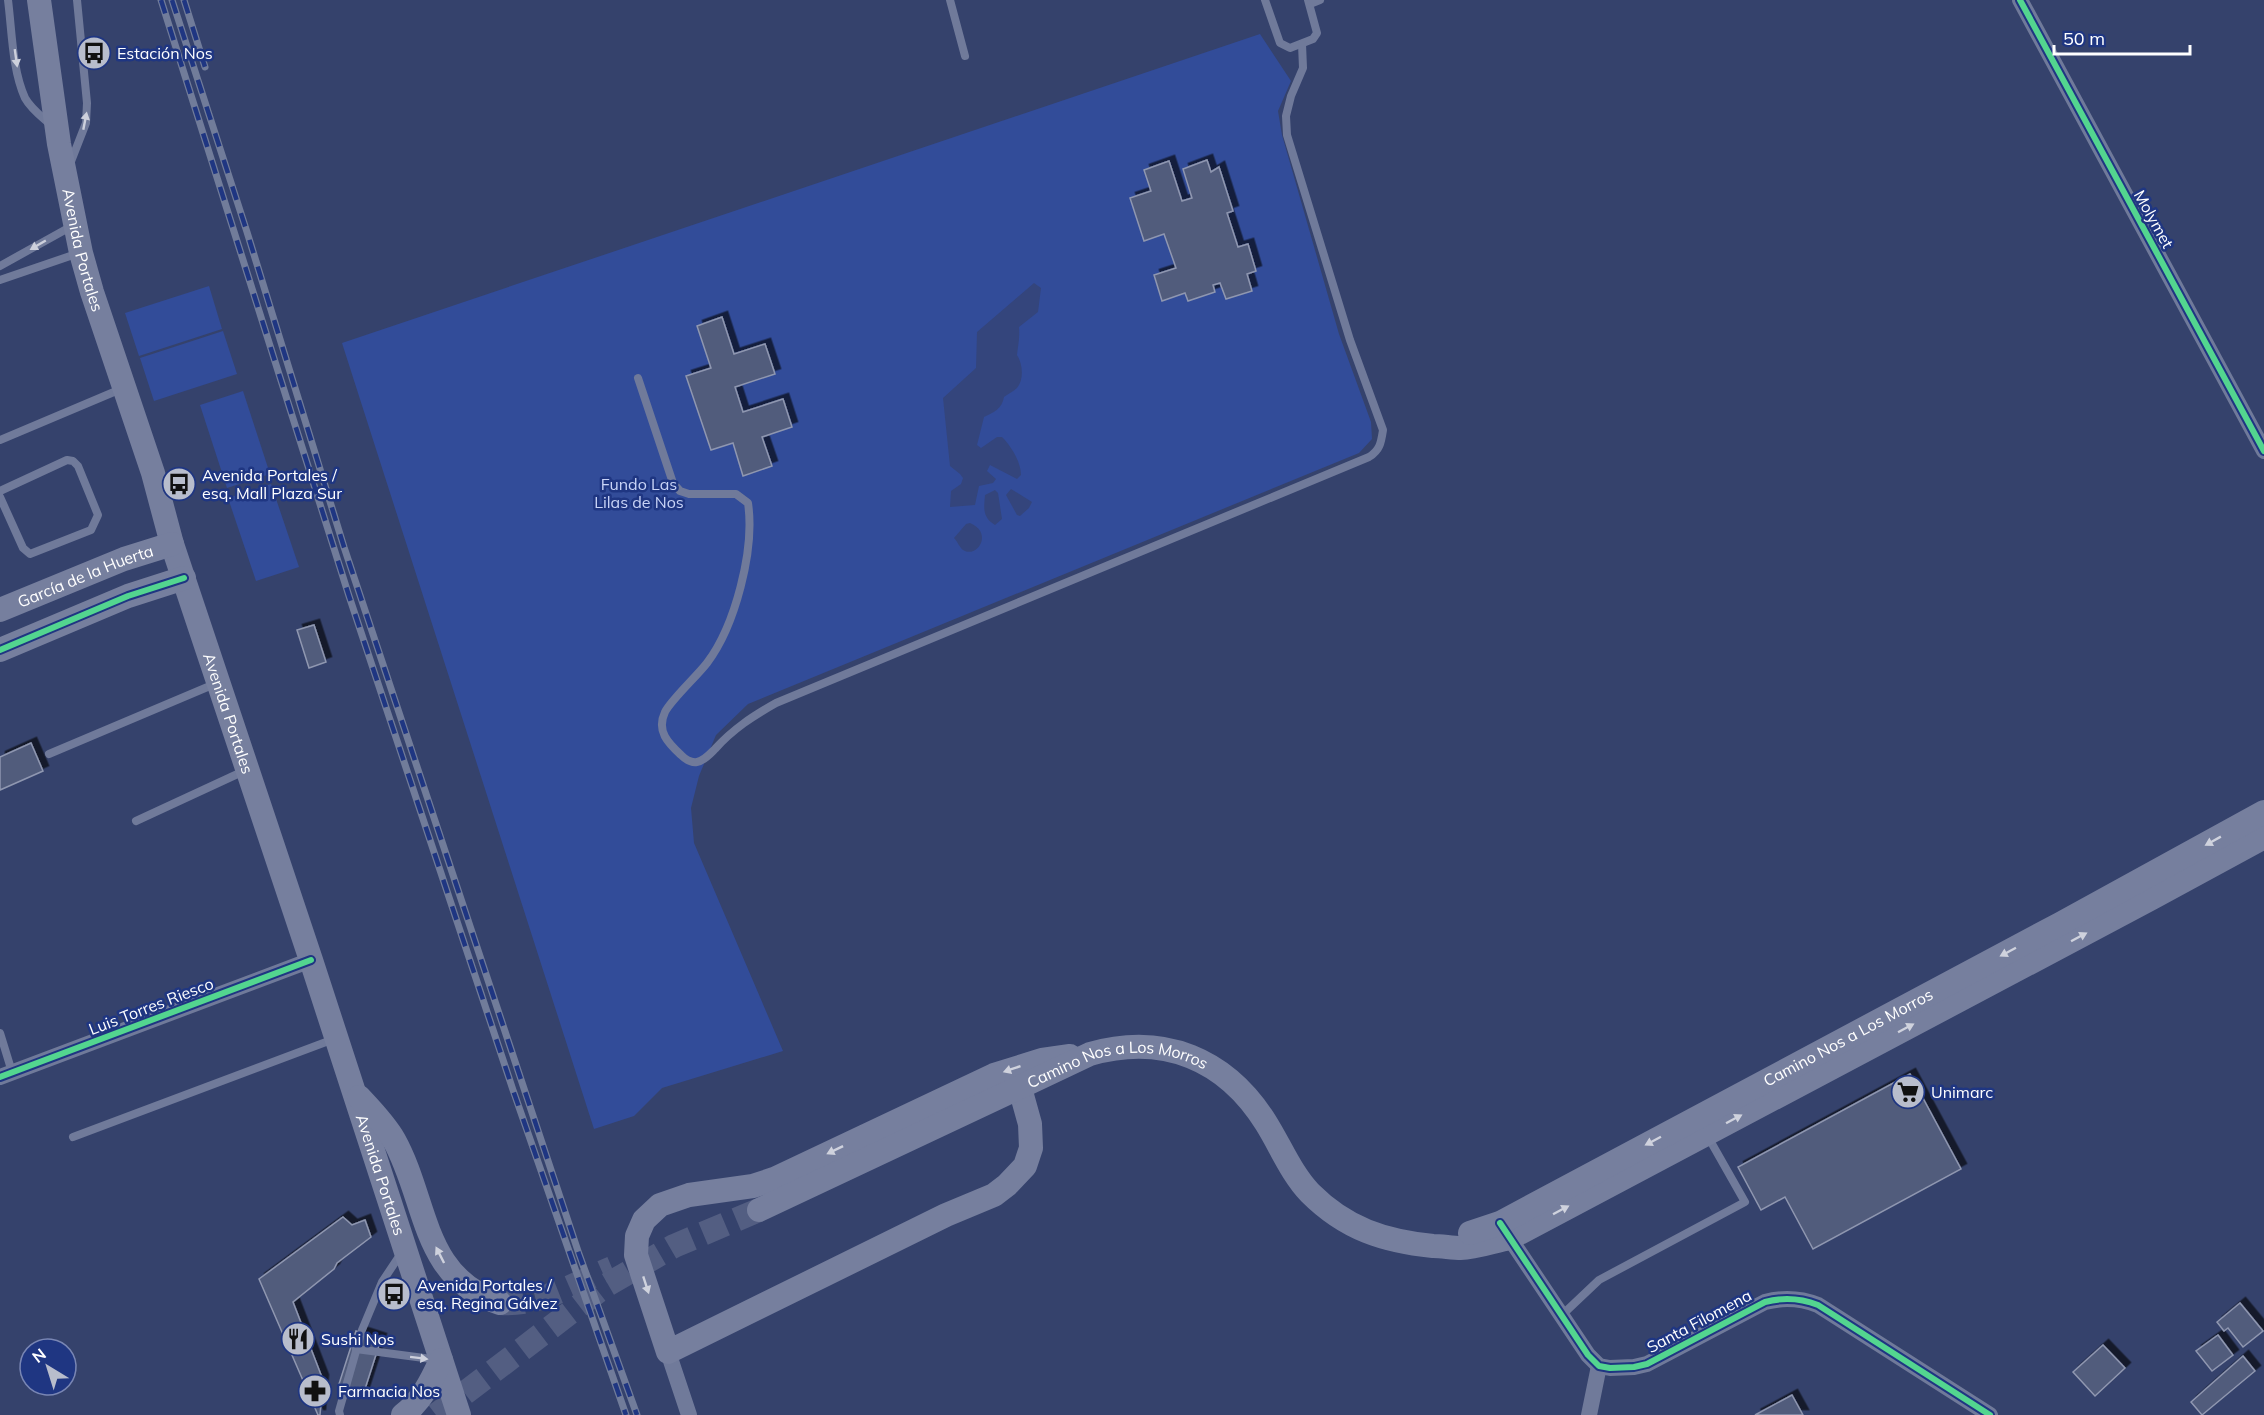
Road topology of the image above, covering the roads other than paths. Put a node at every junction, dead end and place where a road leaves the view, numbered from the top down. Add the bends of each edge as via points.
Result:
1 (8, 0) edge
2 (39, 0) edge
3 (77, 0) edge
4 (950, 0) edge
5 (1265, 0) edge
6 (1320, 0) edge
7 (2020, 0) edge
8 (1309, 2) edge
9 (1302, 44) junction
10 (965, 56) dead end
11 (56, 129) junction
12 (65, 176) junction
13 (75, 224) junction
14 (81, 253) junction
15 (0, 266) edge
16 (0, 280) edge
17 (638, 378) dead end
18 (124, 388) junction
19 (0, 440) edge
20 (2264, 451) edge
21 (0, 491) edge
22 (0, 496) edge
23 (172, 544) junction
24 (87, 574) junction
25 (184, 578) junction
26 (6, 603) edge
27 (104, 606) junction
28 (0, 650) edge
29 (219, 682) junction
30 (49, 754) dead end
31 (248, 769) junction
32 (2264, 812) edge
33 (136, 821) dead end
34 (2264, 837) edge
35 (2149, 888) junction
36 (311, 960) junction
37 (0, 1033) edge
38 (337, 1038) junction
39 (1090, 1054) junction
40 (6, 1075) edge
41 (1020, 1088) junction
42 (354, 1091) junction
43 (1707, 1134) junction
44 (73, 1137) dead end
45 (759, 1210) tunnel mouth
46 (1505, 1230) junction
47 (404, 1250) junction
48 (500, 1303) tunnel mouth
49 (1562, 1316) junction
50 (356, 1349) junction
51 (668, 1352) junction
52 (441, 1360) junction
53 (1599, 1366) junction
54 (340, 1415) edge
55 (403, 1415) edge
56 (459, 1415) edge
57 (689, 1415) edge
58 (1589, 1415) edge
59 (1990, 1415) edge

1 -> 11 lane via 18,75 26,99
2 - 11 main road, Avenida Portales
12 -> 3 lane via 87,112
4 - 10 lane
5 - 9 lane via 1280,43 1290,48
6 - 8 lane
7 - 20 street, Molymet
8 - 9 lane via 1317,33
9 - 17 lane via 1303,68 1286,116 1287,135 1350,340 1383,430 1377,451 1369,457 776,703 748,718 708,757 697,762 688,761 666,742 662,731 665,712 708,662 730,624 748,553 751,522 748,503 736,494 689,494 673,483
11 - 12 main road, Avenida Portales
12 - 13 main road, Avenida Portales
13 - 14 main road, Avenida Portales
13 -> 15 lane
14 - 16 lane
14 - 18 main road, Avenida Portales
18 - 19 lane
18 - 23 main road, Avenida Portales
21 - 22 lane via 67,460 73,461 98,515 91,530 30,554 23,548
23 - 24 main road, García de la Huerta
23 - 25 main road, Avenida Portales
24 - 26 main road, García de la Huerta
24 - 27 main road via 109,585 111,598
25 - 27 main road, García de la Huerta
25 - 29 main road, Avenida Portales
27 - 28 main road, García de la Huerta
29 - 30 lane
29 - 31 main road, Avenida Portales
31 - 33 lane
31 - 36 main road, Avenida Portales
32 -> 35 main road, Camino Nos a Los Morros
34 - 35 main road, Camino Nos a Los Morros
43 -> 35 main road, Camino Nos a Los Morros
35 -> 46 main road, Camino Nos a Los Morros
36 - 38 main road, Avenida Portales
36 - 40 street, Luis Torres Riesco
37 - 40 lane
38 - 42 main road, Avenida Portales
38 - 44 lane
39 - 41 main road, Camino Nos a Los Morros
39 - 46 main road, Camino Nos a Los Morros via 1149,1047 1202,1061 1229,1079 1255,1106 1296,1176 1325,1206 1363,1230 1393,1241 1424,1245
39 -> 51 main road via 1041,1060 994,1075 774,1179 689,1195 650,1212 639,1229 636,1255
41 - 45 main road, Camino Nos a Los Morros
41 - 51 main road via 1031,1131 1031,1148 1025,1166 994,1195
42 - 47 main road, Avenida Portales
48 -> 42 main road via 464,1284 445,1265 394,1140
46 -> 43 main road, Camino Nos a Los Morros
43 - 49 lane via 1745,1202 1599,1280
46 - 49 street
47 - 50 lane via 382,1282
47 - 52 main road, Avenida Portales
49 - 53 street
50 -> 52 lane
50 - 54 lane
51 - 57 street
52 - 55 main road via 427,1390
52 - 56 main road, Avenida Portales
53 - 58 street
53 - 59 street, Santa Filomena via 1621,1369 1647,1364 1765,1302 1797,1299 1818,1305

